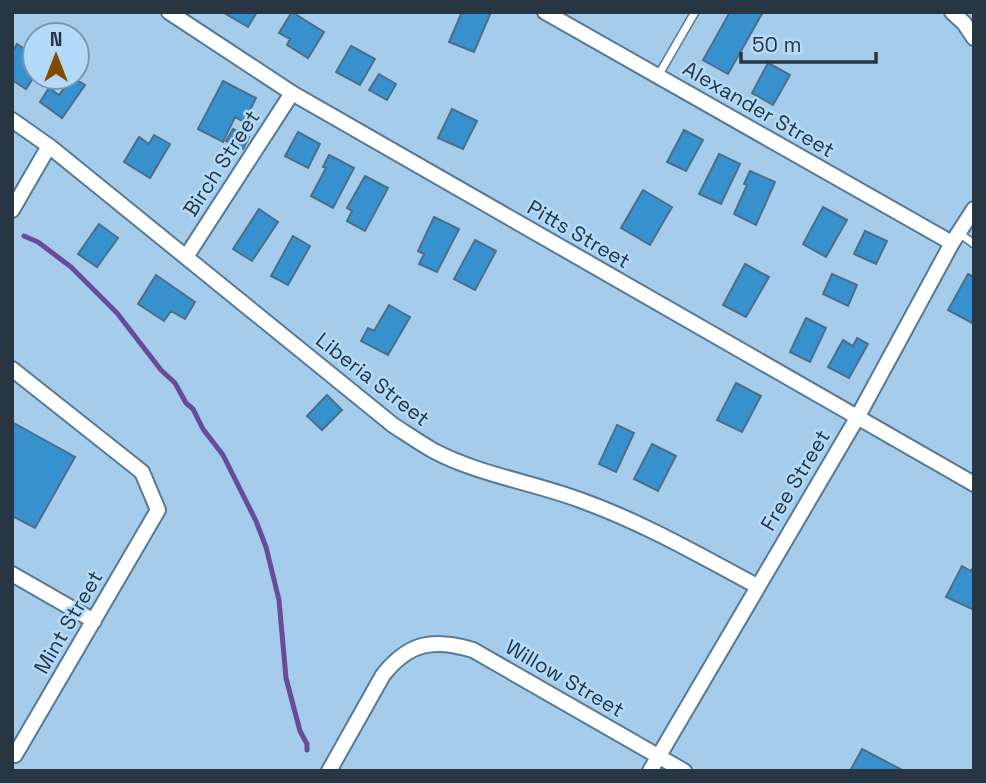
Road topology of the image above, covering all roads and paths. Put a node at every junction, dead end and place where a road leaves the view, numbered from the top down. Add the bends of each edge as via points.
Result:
1 (169, 12) edge
2 (545, 12) edge
3 (695, 12) edge
4 (952, 12) edge
5 (974, 38) edge
6 (657, 76) junction
7 (292, 93) junction
8 (12, 120) edge
9 (48, 146) junction
10 (974, 209) edge
11 (12, 210) edge
12 (956, 238) junction
13 (974, 244) edge
14 (186, 257) junction
15 (12, 369) edge
16 (857, 418) junction
17 (974, 484) edge
18 (12, 574) edge
19 (757, 586) junction
20 (94, 621) junction
21 (15, 755) dead end
22 (657, 755) junction
23 (329, 771) edge
24 (650, 771) edge
25 (684, 771) edge

1 - 7 street, Pitts Street
2 - 6 street, Alexander Street
3 - 6 lane
4 - 5 street
6 - 12 street, Alexander Street
7 - 14 street, Birch Street
7 - 16 street, Pitts Street
8 - 9 street, Liberia Street
9 - 11 street
9 - 14 street, Liberia Street
10 - 12 street, Free Street
12 - 13 lane
12 - 16 street, Free Street
14 - 19 street, Liberia Street via 393,425 434,451 624,517
15 - 20 street, Mint Street via 142,472 158,510
16 - 17 street, Pitts Street
16 - 19 street, Free Street
18 - 20 street
19 - 22 street, Free Street
20 - 21 street, Mint Street
22 - 23 street, Willow Street via 473,650 441,643 399,657 383,675
22 - 24 street, Free Street
22 - 25 street, Willow Street

